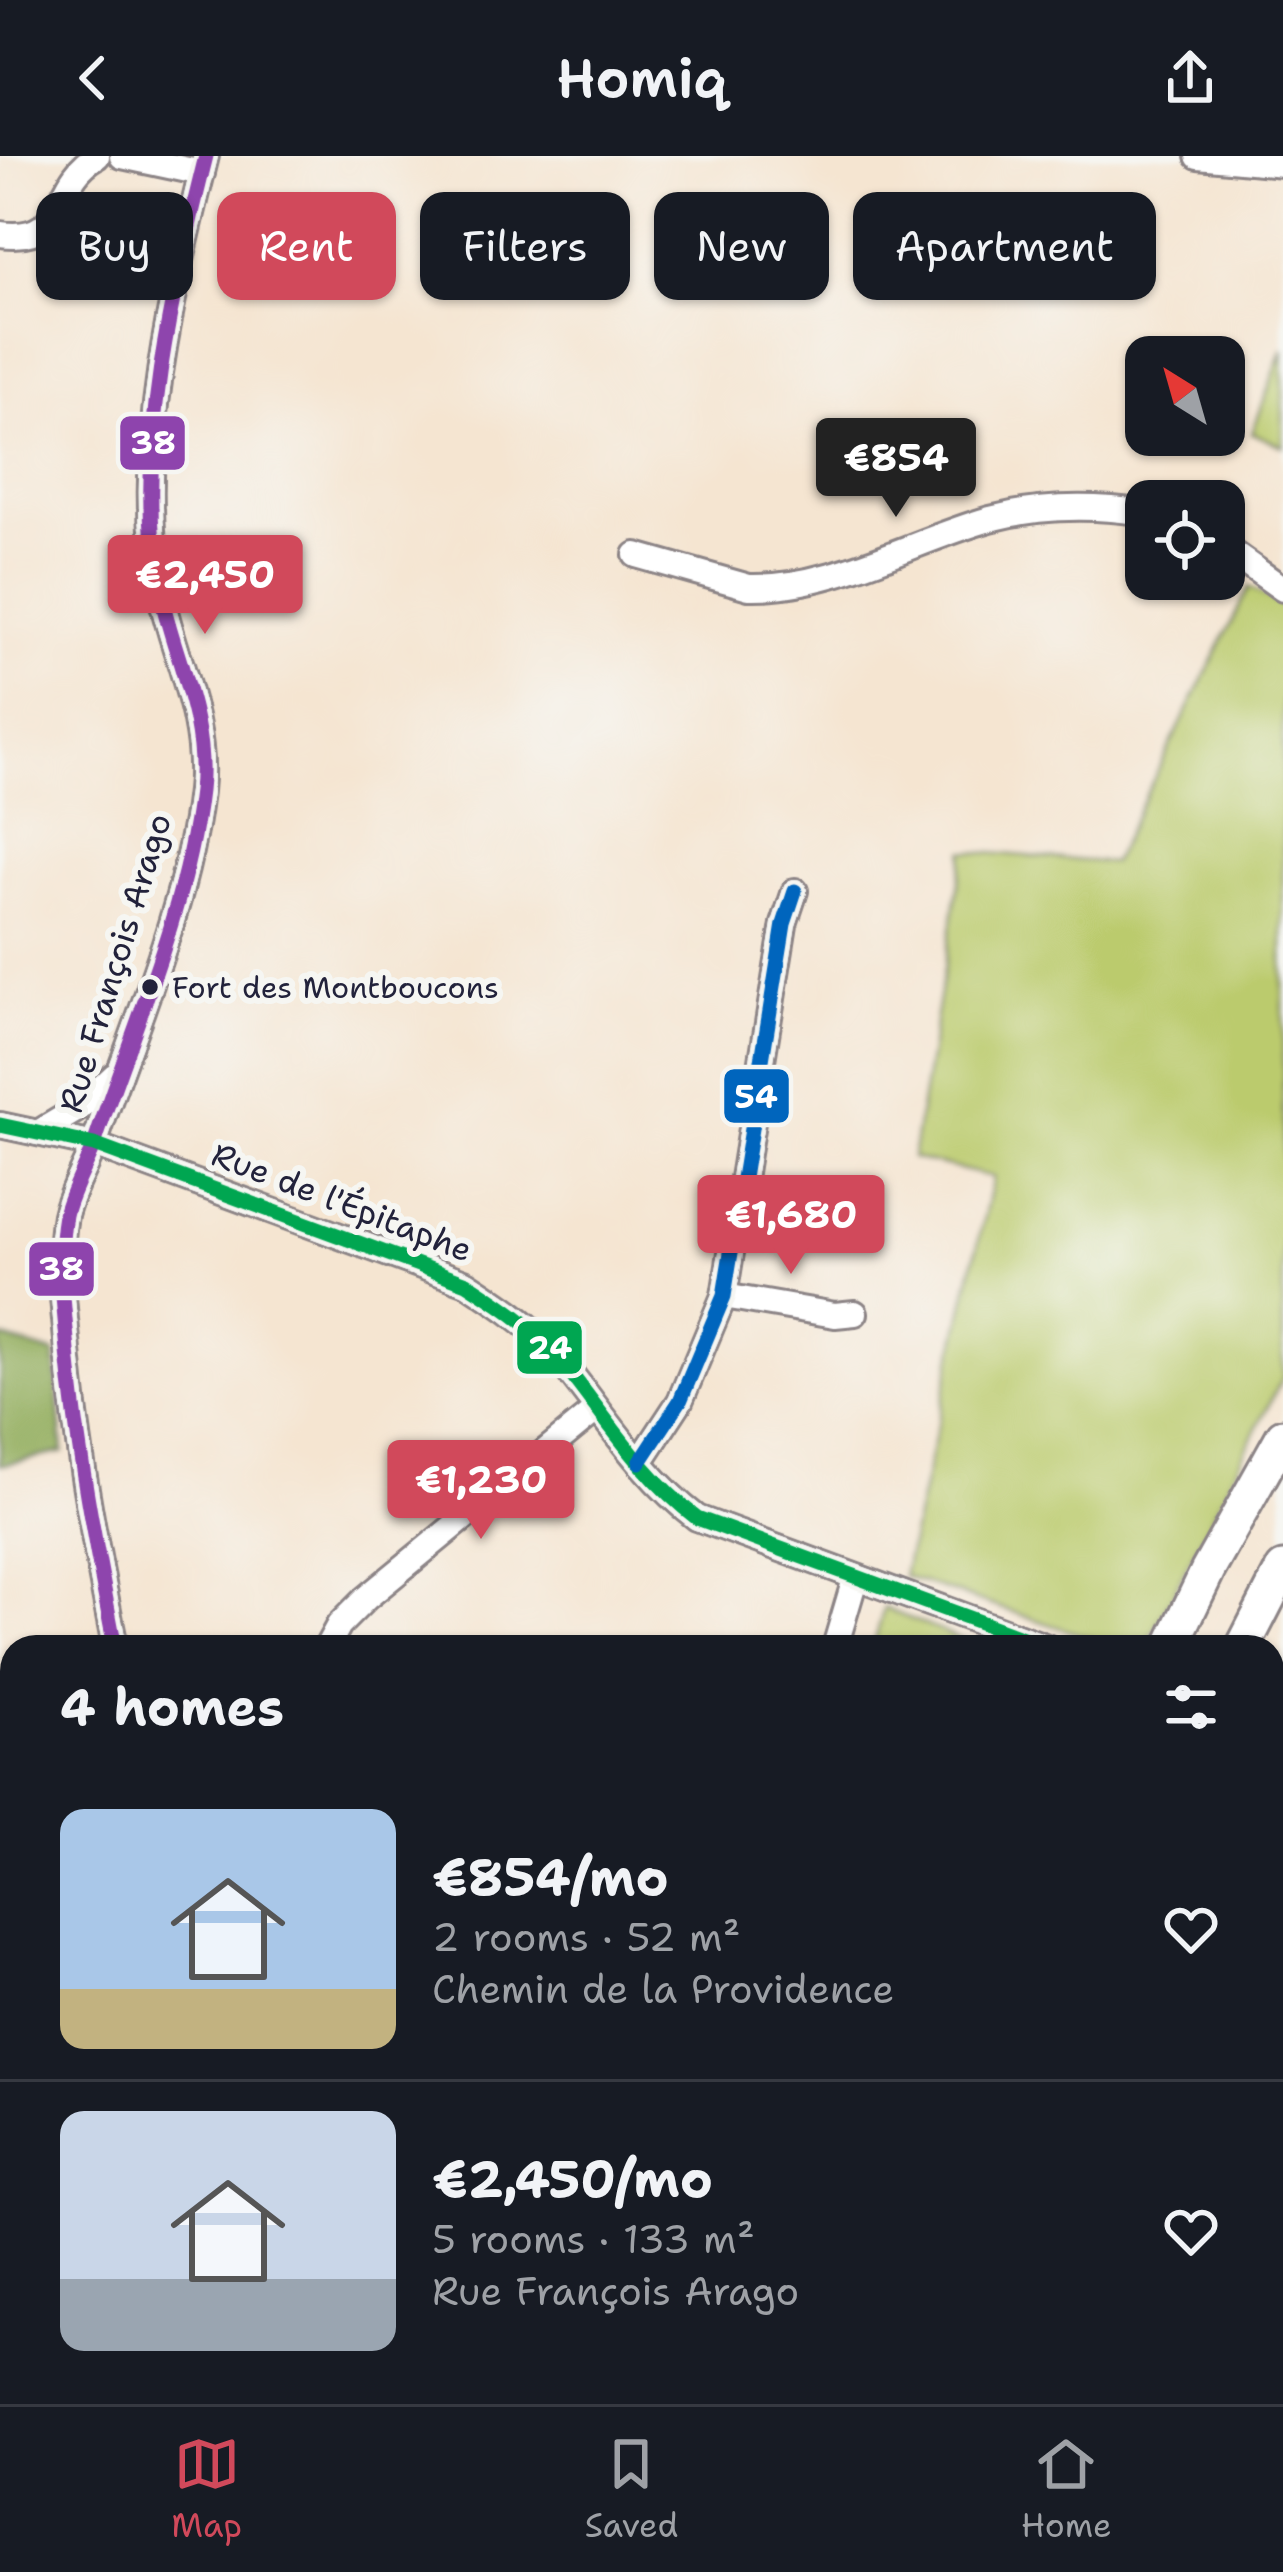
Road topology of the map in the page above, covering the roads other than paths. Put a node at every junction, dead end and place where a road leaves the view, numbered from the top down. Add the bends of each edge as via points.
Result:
1 (97, 156) edge
2 (122, 156) edge
3 (1198, 156) edge
4 (1283, 164) edge
5 (204, 165) edge
6 (0, 234) edge
7 (1125, 510) edge
8 (635, 555) dead end
9 (1245, 562) edge
10 (1283, 589) edge
11 (795, 891) dead end
12 (116, 1075) junction
13 (0, 1125) edge
14 (40, 1131) junction
15 (94, 1144) junction
16 (724, 1296) junction
17 (855, 1313) dead end
18 (596, 1409) junction
19 (1283, 1436) edge
20 (640, 1462) junction
21 (1283, 1569) edge
22 (855, 1579) junction
23 (113, 1635) edge
24 (333, 1635) edge
25 (839, 1635) edge
26 (1013, 1635) edge
27 (1177, 1635) edge
28 (1249, 1635) edge

1 - 6 street via 40,232
2 - 5 street
3 - 4 street
5 - 12 street, Rue François Arago via 159,380 150,508 159,587 198,723 200,790 152,981
7 - 8 street via 1037,508 767,587
9 - 10 street
11 - 16 street
12 - 14 street
12 - 15 street, Rue François Arago
13 - 14 street, Rue de l'Épitaphe
14 - 15 street, Rue de l'Épitaphe
15 - 18 street, Rue de l'Épitaphe via 467,1283 546,1344
15 - 23 street, Rue François Arago via 66,1211 60,1264 77,1449
16 - 17 street
16 - 20 street via 680,1401
18 - 20 street, Rue de l'Épitaphe
18 - 24 street via 366,1598
19 - 27 highway
20 - 22 street, Rue de l'Épitaphe via 698,1518
21 - 28 highway
22 - 25 street
22 - 26 street, Rue de l'Épitaphe

